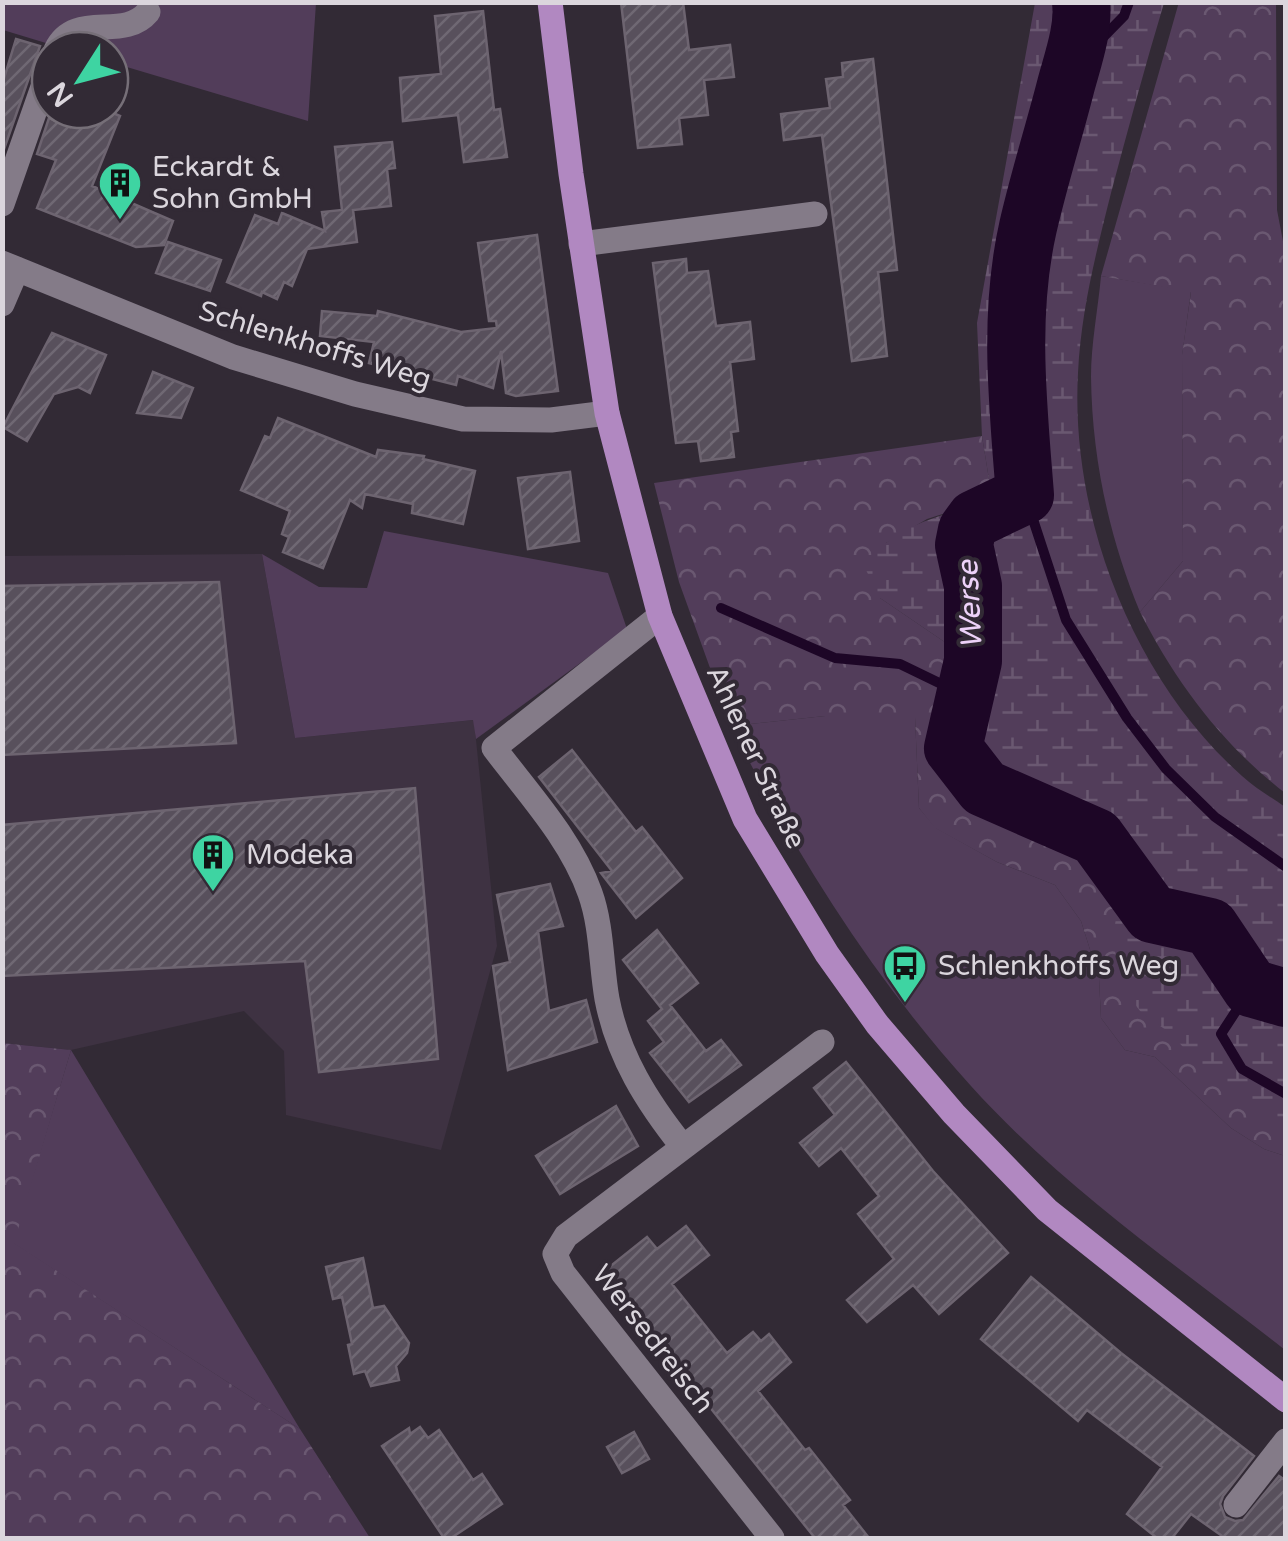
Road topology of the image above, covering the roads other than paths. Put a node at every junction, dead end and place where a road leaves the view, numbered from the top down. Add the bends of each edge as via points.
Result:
1 (550, 2) edge
2 (148, 12) dead end
3 (77, 30) edge
4 (30, 124) edge
5 (2, 204) edge
6 (815, 214) dead end
7 (581, 244) junction
8 (10, 266) edge
9 (2, 304) edge
10 (607, 413) junction
11 (660, 616) junction
12 (822, 1042) dead end
13 (683, 1146) junction
14 (1286, 1400) edge
15 (1286, 1441) edge
16 (1236, 1505) dead end
17 (772, 1538) edge

1 - 7 main road, Ahlener Straße
2 - 3 street via 125,26
4 - 5 street
6 - 7 street
7 - 10 main road, Ahlener Straße
8 - 9 street, Schlenkhoffs Weg
8 - 10 street, Schlenkhoffs Weg via 233,357 354,394 463,419
10 - 11 main road, Ahlener Straße
11 - 13 street via 494,748 561,836 590,894 617,1035 650,1106
11 - 14 main road, Ahlener Straße via 745,819 877,1024 1047,1210
12 - 13 street, Wersedreisch
13 - 17 street, Wersedreisch via 566,1236 556,1262
15 - 16 street

